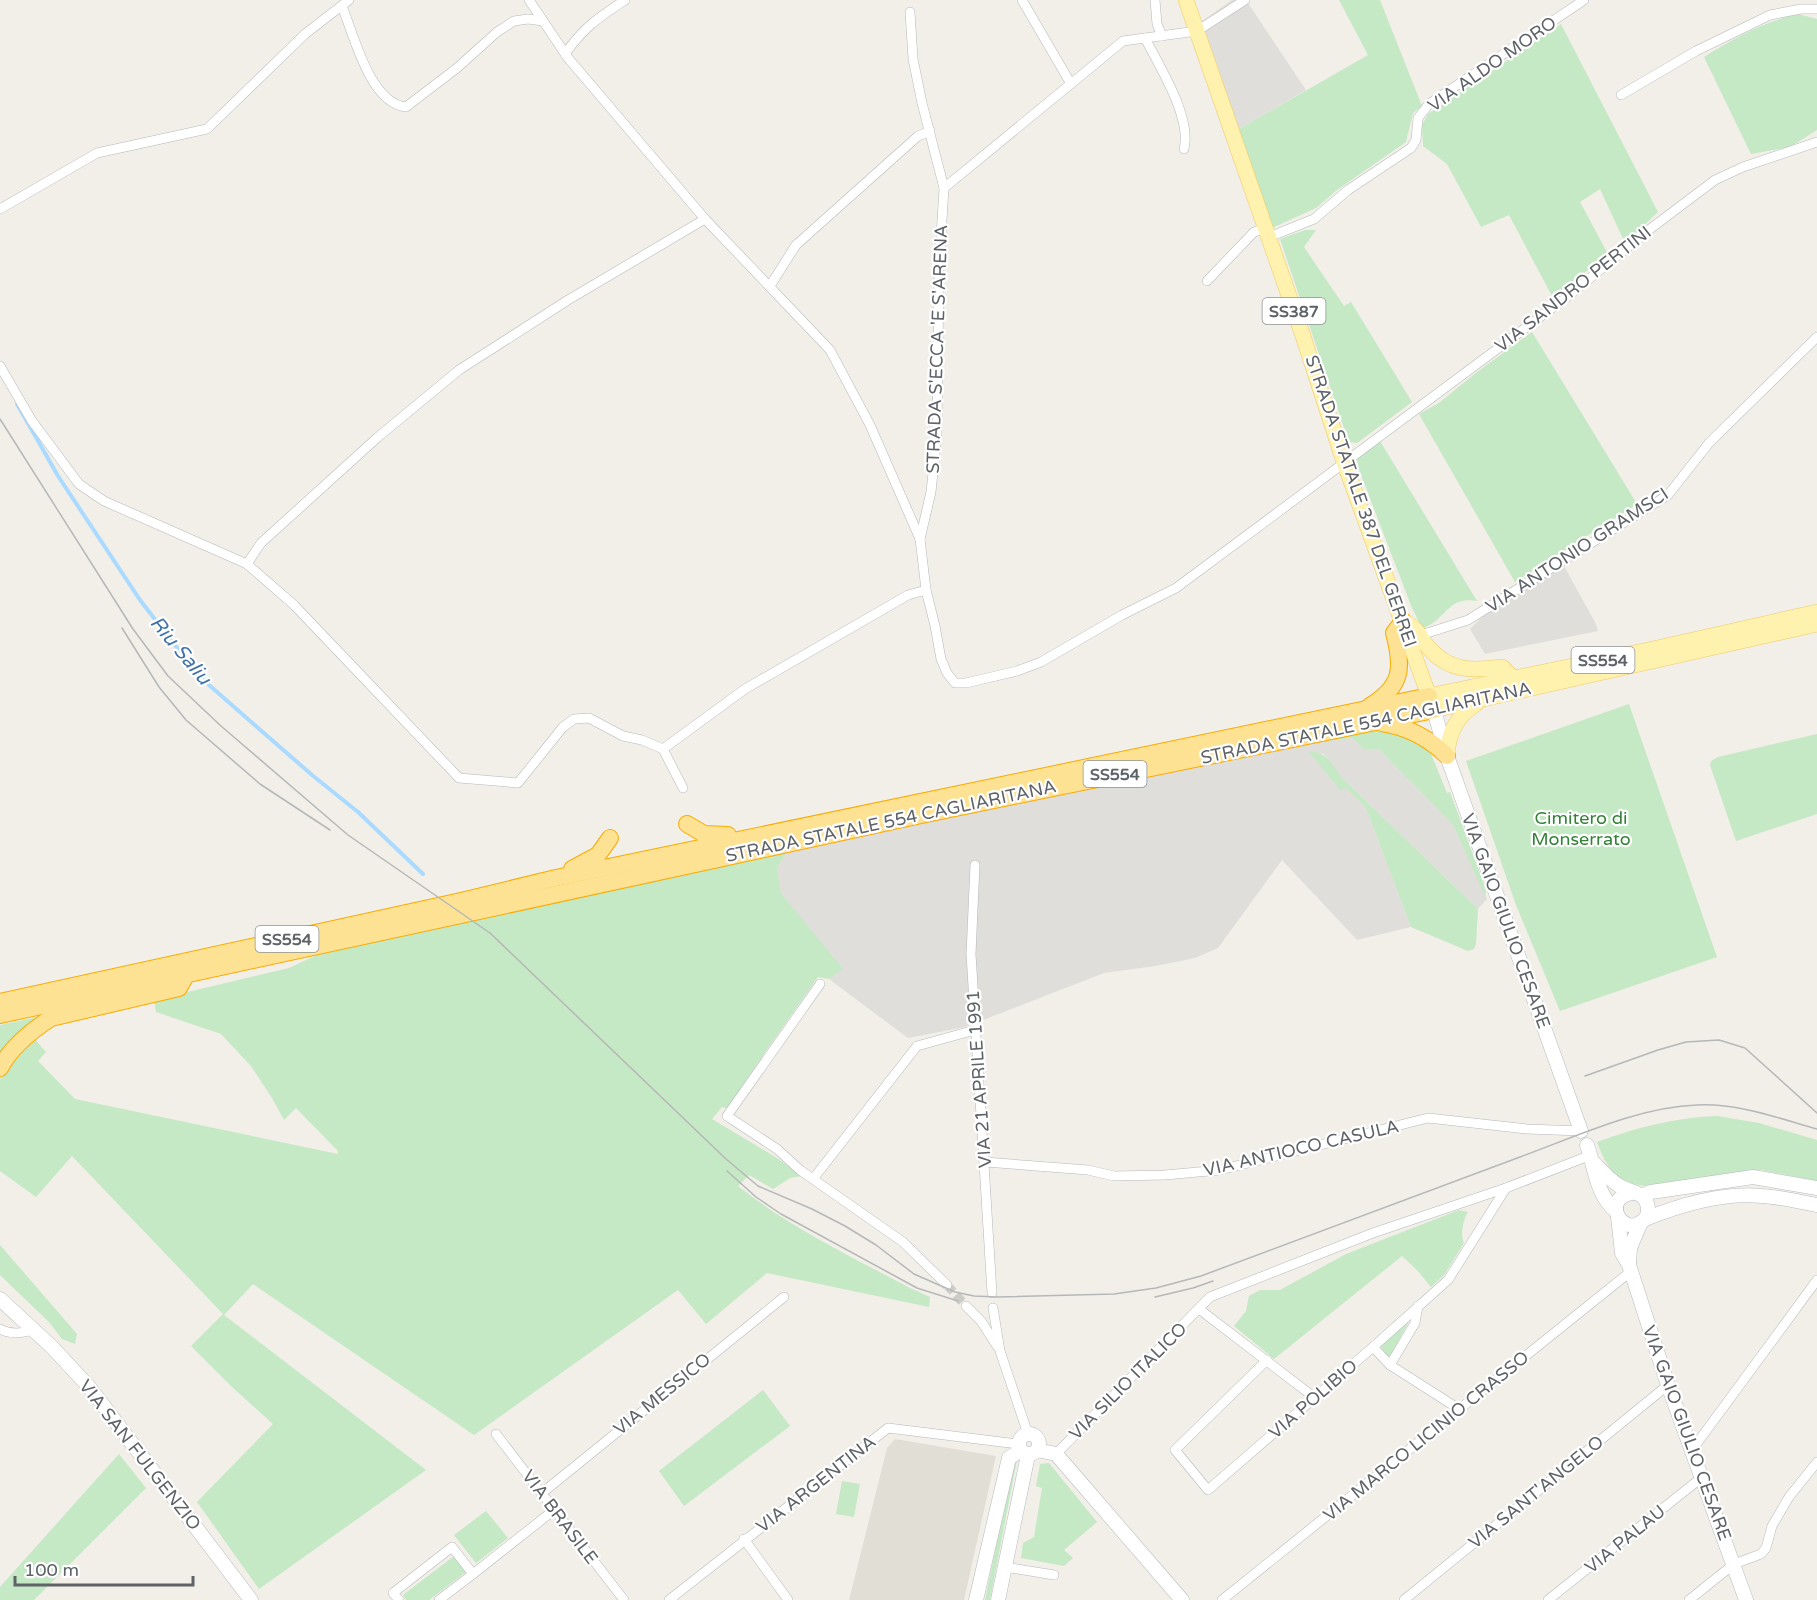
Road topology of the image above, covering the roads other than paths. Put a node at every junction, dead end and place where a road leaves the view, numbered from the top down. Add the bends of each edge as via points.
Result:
1 (530, 0) edge
2 (625, 0) edge
3 (1022, 0) edge
4 (1155, 0) edge
5 (1186, 0) edge
6 (1245, 0) edge
7 (1584, 0) edge
8 (345, 3) edge
9 (1817, 9) edge
10 (910, 12) dead end
11 (543, 21) junction
12 (1197, 31) junction
13 (1162, 36) junction
14 (1145, 38) junction
15 (565, 54) junction
16 (1071, 84) junction
17 (1621, 95) dead end
18 (930, 131) junction
19 (1817, 142) edge
20 (1184, 149) dead end
21 (944, 188) junction
22 (0, 208) edge
23 (705, 219) junction
24 (1267, 232) junction
25 (1206, 281) dead end
26 (770, 286) junction
27 (1817, 337) edge
28 (0, 366) edge
29 (1344, 462) junction
30 (920, 539) junction
31 (247, 564) junction
32 (926, 590) junction
33 (1817, 612) edge
34 (1403, 621) junction
35 (1817, 624) edge
36 (1421, 635) junction
37 (1513, 678) junction
38 (955, 683) joint
39 (1489, 698) junction
40 (1432, 703) junction
41 (1361, 709) junction
42 (1375, 723) junction
43 (663, 749) junction
44 (1448, 756) junction
45 (683, 788) dead end
46 (687, 824) dead end
47 (753, 837) junction
48 (610, 838) dead end
49 (975, 865) dead end
50 (556, 878) junction
51 (466, 907) junction
52 (431, 914) junction
53 (186, 975) junction
54 (820, 984) dead end
55 (2, 1004) edge
56 (975, 1030) junction
57 (0, 1068) edge
58 (1581, 1131) joint
59 (1590, 1154) junction
60 (985, 1162) junction
61 (813, 1179) junction
62 (1506, 1188) junction
63 (1817, 1188) edge
64 (1637, 1194) junction
65 (1817, 1205) edge
66 (1617, 1214) junction
67 (1643, 1221) junction
68 (1630, 1269) junction
69 (1817, 1280) edge
70 (947, 1285) tunnel mouth
71 (992, 1293) dead end
72 (784, 1297) dead end
73 (0, 1299) edge
74 (966, 1306) tunnel mouth
75 (1418, 1306) junction
76 (993, 1308) dead end
77 (1199, 1309) junction
78 (30, 1328) junction
79 (0, 1329) edge
80 (1373, 1347) junction
81 (999, 1351) junction
82 (1267, 1360) junction
83 (1390, 1365) junction
84 (1668, 1385) junction
85 (1315, 1398) junction
86 (1459, 1409) junction
87 (496, 1434) dead end
88 (1026, 1447) junction
89 (1692, 1450) junction
90 (1056, 1454) junction
91 (1817, 1462) edge
92 (1701, 1478) junction
93 (542, 1493) junction
94 (554, 1510) junction
95 (744, 1539) junction
96 (1734, 1564) junction
97 (1005, 1567) junction
98 (473, 1574) junction
99 (1054, 1575) dead end
100 (251, 1600) edge
101 (399, 1600) edge
102 (439, 1600) edge
103 (624, 1600) edge
104 (669, 1600) edge
105 (788, 1600) edge
106 (976, 1600) edge
107 (998, 1600) edge
108 (1182, 1600) edge
109 (1222, 1600) edge
110 (1404, 1600) edge
111 (1548, 1600) edge
112 (1689, 1600) edge
113 (1746, 1600) edge

1 - 11 street
2 - 15 street via 594,20
3 - 16 street
4 - 13 street
5 - 12 main road, STRADA STATALE 387 DEL GERREI / SS387
6 - 12 street
7 - 24 street, VIA ALDO MORO via 1429,104 1418,118 1416,140 1411,148 1348,190 1314,219
8 - 11 street via 371,78 386,99 406,107 514,21
8 - 22 street via 305,34 207,129 97,153
9 - 17 street via 1770,15 1696,51
10 - 18 street, STRADA S'ECCA 'E S'ARENA via 913,59
11 - 15 street
12 - 13 street
12 - 24 main road, STRADA STATALE 387 DEL GERREI / SS387
13 - 14 street
14 - 16 street via 1122,41
14 - 20 street via 1182,119
15 - 23 street
16 - 21 street
18 - 21 street, STRADA S'ECCA 'E S'ARENA
18 - 26 street via 918,136 796,245
19 - 29 street, VIA SANDRO PERTINI via 1715,180 1567,297
21 - 30 street, STRADA S'ECCA 'E S'ARENA via 937,434 932,492
23 - 26 street
23 - 31 street via 459,370 261,543
24 - 25 street, VIA ALDO MORO via 1254,232
24 - 29 main road, STRADA STATALE 387 DEL GERREI / SS387
26 - 30 street via 830,350 870,425
27 - 36 street, VIA ANTONIO GRAMSCI via 1709,443 1668,495 1468,620
28 - 31 street via 32,420 79,484 104,501
29 - 34 main road, STRADA STATALE 387 DEL GERREI / SS387
29 - 38 street, VIA SANDRO PERTINI via 1176,588 1041,662 1017,671
30 - 32 street, STRADA S'ECCA 'E S'ARENA
31 - 43 street via 294,604 459,778 518,783 563,727 574,719 589,718 623,736
32 - 38 street, STRADA S'ECCA 'E S'ARENA via 941,659
32 - 43 street via 908,595 744,689
33 - 37 main road, STRADA STATALE 554 CAGLIARITANA / SS554
34 - 36 main road
34 - 40 main road, STRADA STATALE 387 DEL GERREI / SS387
34 - 41 highway via 1394,633 1401,665 1395,682 1377,701
35 - 39 main road, STRADA STATALE 554 CAGLIARITANA / SS554
36 - 37 main road via 1430,649 1450,664 1465,670 1502,667
37 - 40 main road, STRADA STATALE 554 CAGLIARITANA / SS554
39 - 40 main road, STRADA STATALE 554 CAGLIARITANA / SS554
39 - 44 main road via 1460,717 1451,731
40 - 41 highway, STRADA STATALE 554 CAGLIARITANA / SS554
40 - 42 highway, STRADA STATALE 554 CAGLIARITANA / SS554
40 - 44 street, VIA GAIO GIULIO CESARE
41 - 47 highway, STRADA STATALE 554 CAGLIARITANA / SS554
42 - 44 highway via 1417,734
42 - 51 highway, STRADA STATALE 554 CAGLIARITANA / SS554
43 - 45 street
44 - 58 street, VIA GAIO GIULIO CESARE
46 - 47 highway via 704,834
47 - 50 highway, STRADA STATALE 554 CAGLIARITANA / SS554
48 - 50 highway via 598,855
49 - 56 street, VIA 21 APRILE 1991 via 971,954
50 - 51 highway, STRADA STATALE 554 CAGLIARITANA / SS554
51 - 52 highway, STRADA STATALE 554 CAGLIARITANA / SS554
52 - 53 highway, STRADA STATALE 554 CAGLIARITANA / SS554
52 - 55 highway, STRADA STATALE 554 CAGLIARITANA / SS554
53 - 55 highway, STRADA STATALE 554 CAGLIARITANA / SS554
53 - 57 highway via 179,988 51,1018 6,1056
54 - 61 street via 727,1116
56 - 60 street, VIA 21 APRILE 1991
56 - 61 street via 917,1046
58 - 60 street, VIA ANTIOCO CASULA via 1428,1118 1220,1170 1165,1175 1114,1176 1088,1170
59 - 62 street
59 - 64 street via 1616,1185
59 - 66 street, VIA GAIO GIULIO CESARE via 1595,1177 1608,1205
60 - 71 street, VIA 21 APRILE 1991
61 - 70 street via 903,1242
62 - 75 street, VIA POLIBIO via 1448,1280
62 - 77 street via 1373,1233 1210,1297
63 - 64 street via 1753,1177
64 - 66 street via 1622,1196 1616,1206
64 - 67 street via 1648,1204
65 - 67 street via 1746,1196 1688,1204
66 - 67 street via 1621,1221 1631,1225
66 - 68 street, VIA GAIO GIULIO CESARE via 1622,1253
67 - 68 street via 1630,1248
68 - 84 street, VIA GAIO GIULIO CESARE
68 - 86 street, VIA MARCO LICINIO CRASSO
69 - 89 street
72 - 93 street, VIA MESSICO
73 - 78 street, VIA SAN FULGENZIO
74 - 81 street via 981,1321
75 - 80 street, VIA POLIBIO
75 - 83 street via 1415,1323
76 - 81 street
77 - 82 street, VIA SILIO ITALICO
77 - 90 street, VIA SILIO ITALICO
78 - 79 street via 20,1333
78 - 100 street, VIA SAN FULGENZIO via 90,1388
80 - 83 street
80 - 85 street, VIA POLIBIO
81 - 88 street
82 - 85 street, VIA SILIO ITALICO
82 - 85 street, VIA POLIBIO via 1175,1450 1208,1490
83 - 86 street
84 - 89 street, VIA GAIO GIULIO CESARE
84 - 110 street, VIA SANT'ANGELO
86 - 109 street, VIA MARCO LICINIO CRASSO
87 - 93 street, VIA BRASILE
88 - 90 street
88 - 95 street, VIA ARGENTINA via 888,1428
88 - 97 street
88 - 106 street via 1009,1458
89 - 92 street, VIA GAIO GIULIO CESARE
90 - 108 street
91 - 96 street via 1783,1507 1766,1548 1761,1554
92 - 96 street, VIA GAIO GIULIO CESARE
92 - 111 street, VIA PALAU
93 - 94 street, VIA BRASILE
94 - 98 street
94 - 103 street, VIA BRASILE
95 - 104 street, VIA ARGENTINA
95 - 105 street
96 - 112 street
96 - 113 street, VIA GAIO GIULIO CESARE
97 - 99 street
97 - 107 street
98 - 101 street via 452,1547 393,1593
98 - 102 street

